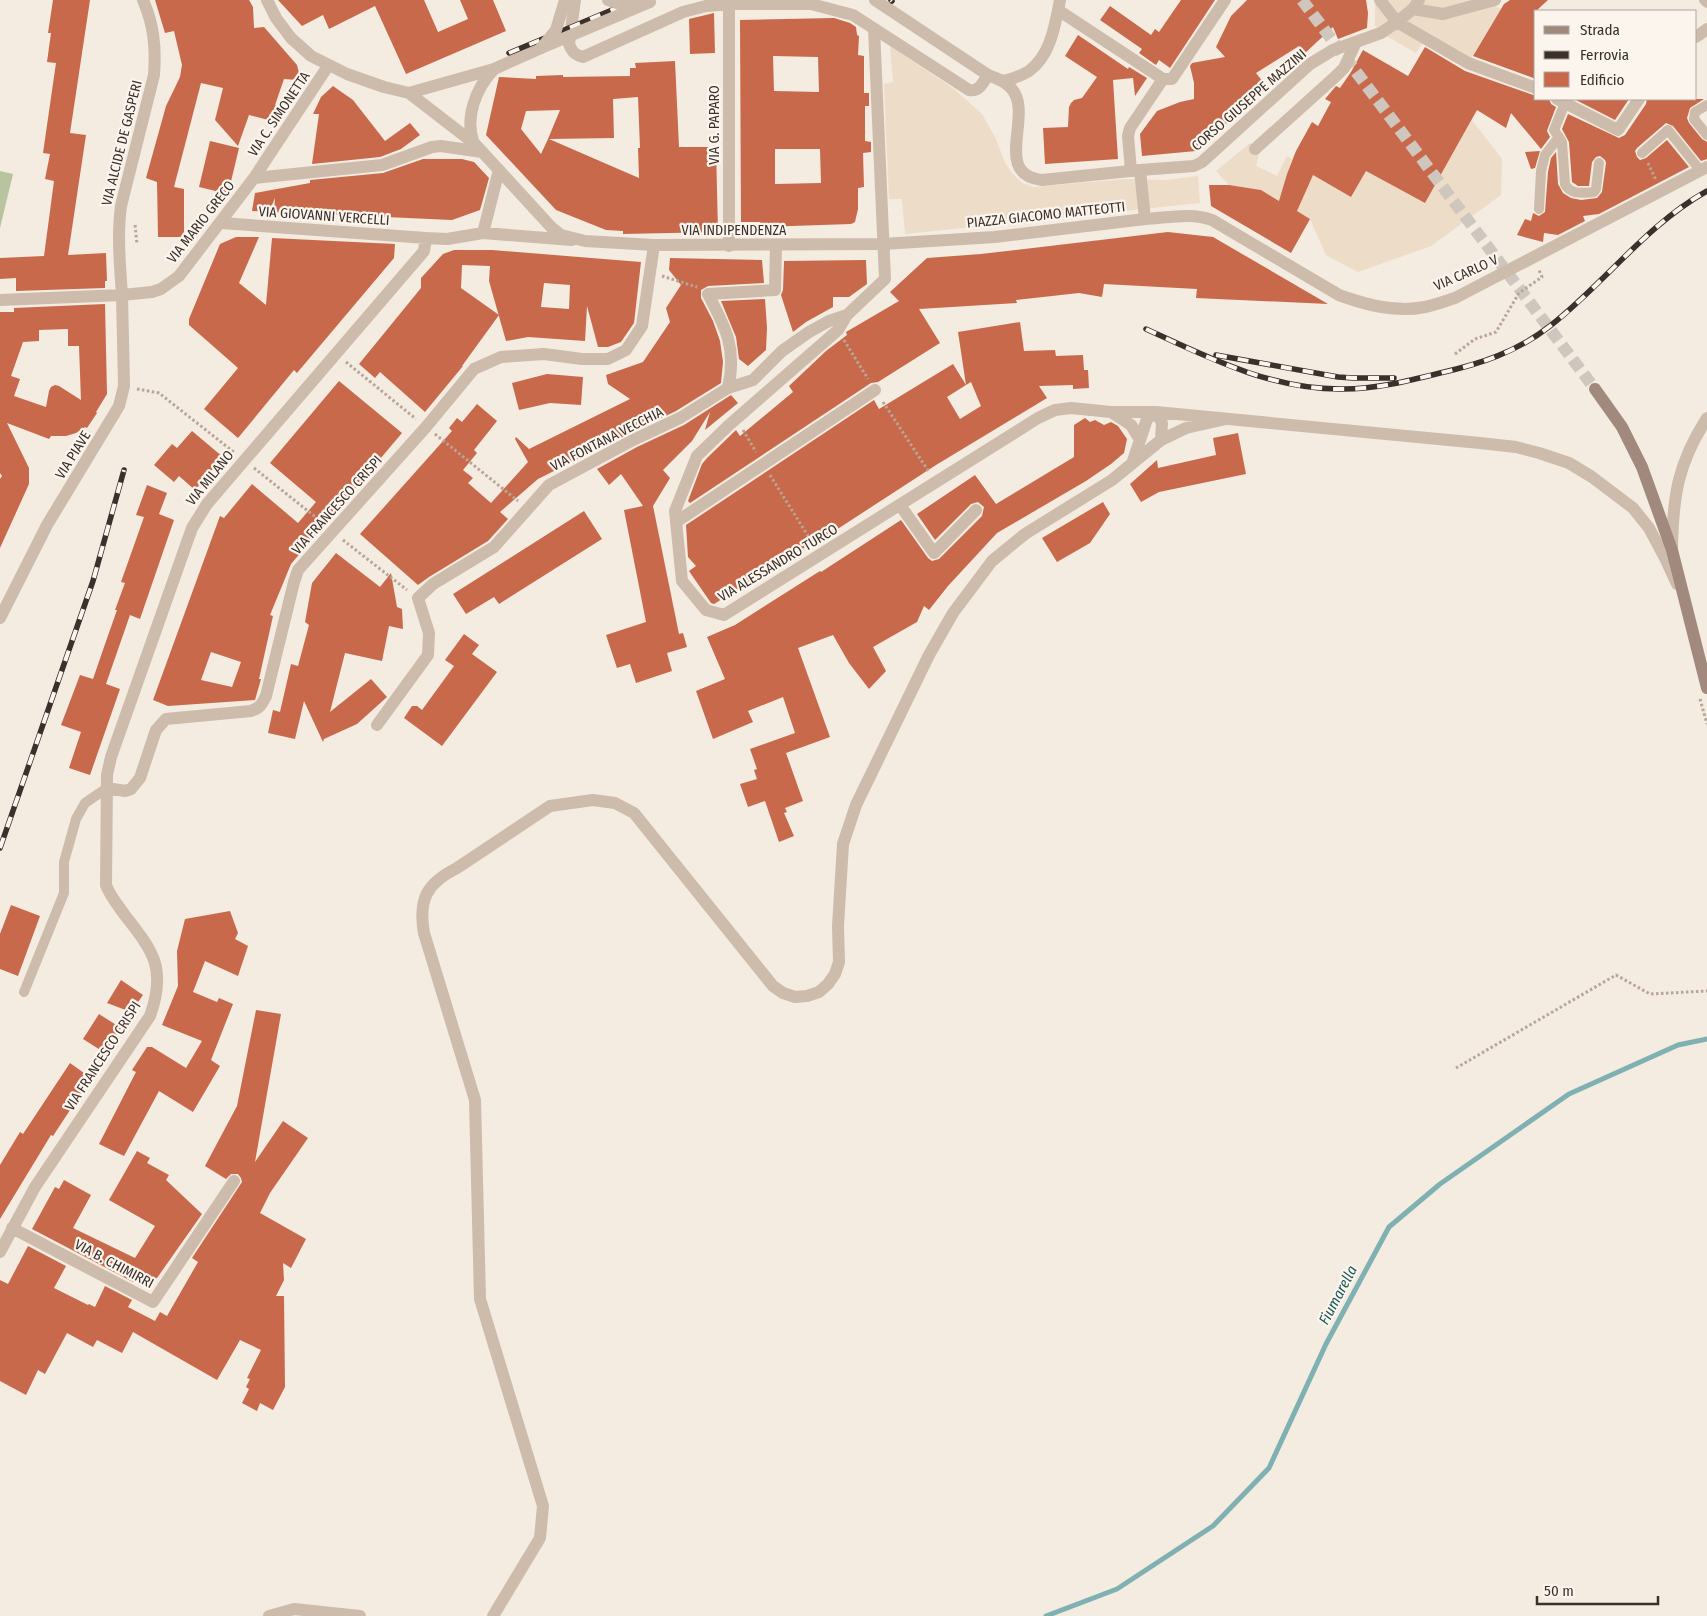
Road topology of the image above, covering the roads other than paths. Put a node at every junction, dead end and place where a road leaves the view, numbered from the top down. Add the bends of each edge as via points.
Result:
1 (143, 0) edge
2 (267, 0) edge
3 (565, 0) edge
4 (575, 0) edge
5 (608, 0) edge
6 (875, 0) edge
7 (1380, 0) edge
8 (1495, 0) edge
9 (1704, 0) edge
10 (652, 1) edge
11 (1225, 1) edge
12 (1707, 3) edge
13 (729, 4) junction
14 (1059, 5) edge
15 (1416, 5) edge
16 (1397, 22) junction
17 (874, 29) junction
18 (1356, 42) junction
19 (541, 48) junction
20 (328, 66) junction
21 (494, 69) junction
22 (988, 74) junction
23 (1163, 79) junction
24 (1003, 82) junction
25 (1534, 87) edge
26 (409, 93) junction
27 (1638, 100) edge
28 (1561, 101) edge
29 (1707, 105) edge
30 (1707, 135) edge
31 (1559, 137) junction
32 (478, 148) junction
33 (1255, 149) dead end
34 (1642, 153) dead end
35 (1599, 163) dead end
36 (1703, 169) edge
37 (499, 170) junction
38 (1135, 171) junction
39 (254, 178) junction
40 (1539, 209) dead end
41 (1145, 219) junction
42 (221, 223) junction
43 (483, 233) junction
44 (426, 238) junction
45 (585, 241) junction
46 (883, 244) junction
47 (654, 245) junction
48 (776, 245) junction
49 (728, 246) junction
50 (122, 295) junction
51 (0, 300) edge
52 (847, 315) junction
53 (728, 388) junction
54 (875, 390) road end
55 (1595, 390) tunnel mouth
56 (1111, 412) junction
57 (1156, 412) junction
58 (1707, 418) edge
59 (1226, 419) junction
60 (1139, 438) junction
61 (1161, 440) junction
62 (1133, 461) junction
63 (900, 506) junction
64 (976, 510) dead end
65 (676, 522) junction
66 (1672, 550) junction
67 (1684, 600) junction
68 (0, 618) edge
69 (1703, 692) edge
70 (377, 725) dead end
71 (107, 788) junction
72 (24, 992) dead end
73 (234, 1180) dead end
74 (12, 1228) junction
75 (0, 1252) edge
76 (269, 1616) edge
77 (360, 1616) edge
78 (493, 1616) edge

1 - 50 street, VIA ALCIDE DE GASPERI via 154,30 156,59 120,219
2 - 20 street via 276,18 300,47
3 - 19 street, bridge via 556,30
4 - 13 street via 569,44 571,51 583,57 683,12
5 - 10 street, bridge via 632,5
6 - 22 street
7 - 16 street
8 - 15 street via 1442,14
9 - 12 lane
10 - 19 street, bridge
11 - 23 street, PIAZZA GIACOMO MATTEOTTI via 1172,79
13 - 17 street via 811,4 854,15
13 - 49 street, VIA G. PAPARO
14 - 23 street
14 - 24 street via 1052,34 1042,56 1029,71
15 - 16 street, CORSO GIUSEPPE MAZZINI
16 - 18 street, CORSO GIUSEPPE MAZZINI
16 - 25 street via 1472,65
17 - 22 street via 969,90 979,89
17 - 46 street, VIA ALESSANDRO TURCO
18 - 33 street via 1344,68
18 - 38 street, CORSO GIUSEPPE MAZZINI via 1333,50 1310,64 1202,162 1194,166
19 - 21 street
20 - 26 street
20 - 39 street, VIA C. SIMONETTA
21 - 26 street
21 - 32 street via 484,79 475,97 470,134
22 - 24 street
23 - 38 street, PIAZZA GIACOMO MATTEOTTI via 1130,128 1128,136
24 - 38 street via 1019,102 1016,156 1019,168 1028,177 1042,180
26 - 32 street, VIA INDIPENDENZA
27 - 28 street via 1618,130
28 - 31 lane via 1554,130
29 - 30 lane via 1695,112 1694,119
31 - 35 lane via 1568,190 1594,192
31 - 40 lane via 1545,155
32 - 37 street, VIA INDIPENDENZA
32 - 39 street, VIA MARIO GRECO via 432,147 382,165
34 - 36 lane via 1668,130
36 - 41 street, VIA CARLO V via 1455,298 1424,307 1402,309 1380,307 1339,295 1204,217
37 - 43 street
37 - 45 street, VIA INDIPENDENZA via 552,228 560,234
38 - 41 street, PIAZZA GIACOMO MATTEOTTI
39 - 42 street, VIA MARIO GRECO
41 - 46 street, PIAZZA GIACOMO MATTEOTTI via 995,236
42 - 44 street, VIA GIOVANNI VERCELLI
42 - 50 street, VIA MARIO GRECO via 170,284 152,292
43 - 44 street, VIA INDIPENDENZA via 447,239
43 - 45 street, VIA INDIPENDENZA
44 - 71 street, VIA MILANO via 424,252 207,504 196,522 111,757
45 - 47 street, VIA INDIPENDENZA
46 - 48 street, VIA INDIPENDENZA
46 - 52 street, VIA ALESSANDRO TURCO via 885,279
47 - 49 street, VIA INDIPENDENZA
47 - 71 street, VIA FRANCESCO CRISPI via 642,326 626,350 608,359 544,354 501,358 474,369 298,570 262,704 251,712 166,719 156,730 136,784 125,791
48 - 49 street, VIA INDIPENDENZA
48 - 53 street via 775,290 708,294 732,350
50 - 51 street, VIA MARIO GRECO
50 - 68 street, VIA PIAVE via 124,386 119,406 47,525
52 - 53 street, VIA FONTANA VECCHIA via 809,332 782,351 753,380
52 - 65 street, VIA ALESSANDRO TURCO via 838,330 696,456 675,511
53 - 70 street, VIA FONTANA VECCHIA via 680,418 549,485 494,547 433,584 418,598 429,633 428,655
54 - 65 street
55 - 66 main road via 1622,427 1642,467
56 - 57 street, VIA ALESSANDRO TURCO
56 - 60 street via 1131,425
56 - 63 street, VIA ALESSANDRO TURCO via 1071,408 1055,410
57 - 59 street, VIA ALESSANDRO TURCO
57 - 60 street via 1146,419
57 - 61 street via 1162,423
58 - 66 street via 1687,454 1674,499
59 - 61 street via 1186,428
59 - 67 street, VIA ALESSANDRO TURCO via 1516,448 1569,463 1633,508 1649,528
60 - 62 street
61 - 62 street
62 - 78 street via 1112,480 1025,534 992,561 952,613 856,805 843,844 838,962 835,974 818,992 795,996 773,986 634,813 615,804 593,800 550,806 442,875 431,887 421,917 424,933 475,1100 480,1299 543,1506 540,1538
63 - 64 street via 934,553
63 - 65 street, VIA ALESSANDRO TURCO via 724,615 706,610 682,581
66 - 67 main road
67 - 69 main road
71 - 72 lane via 85,803 76,819 64,862 64,893
71 - 74 street, VIA FRANCESCO CRISPI via 106,885 154,957 158,982 156,995 150,1016 35,1187
73 - 74 street, VIA B. CHIMIRRI via 153,1302
74 - 75 street, VIA FRANCESCO CRISPI
76 - 77 street via 294,1609

